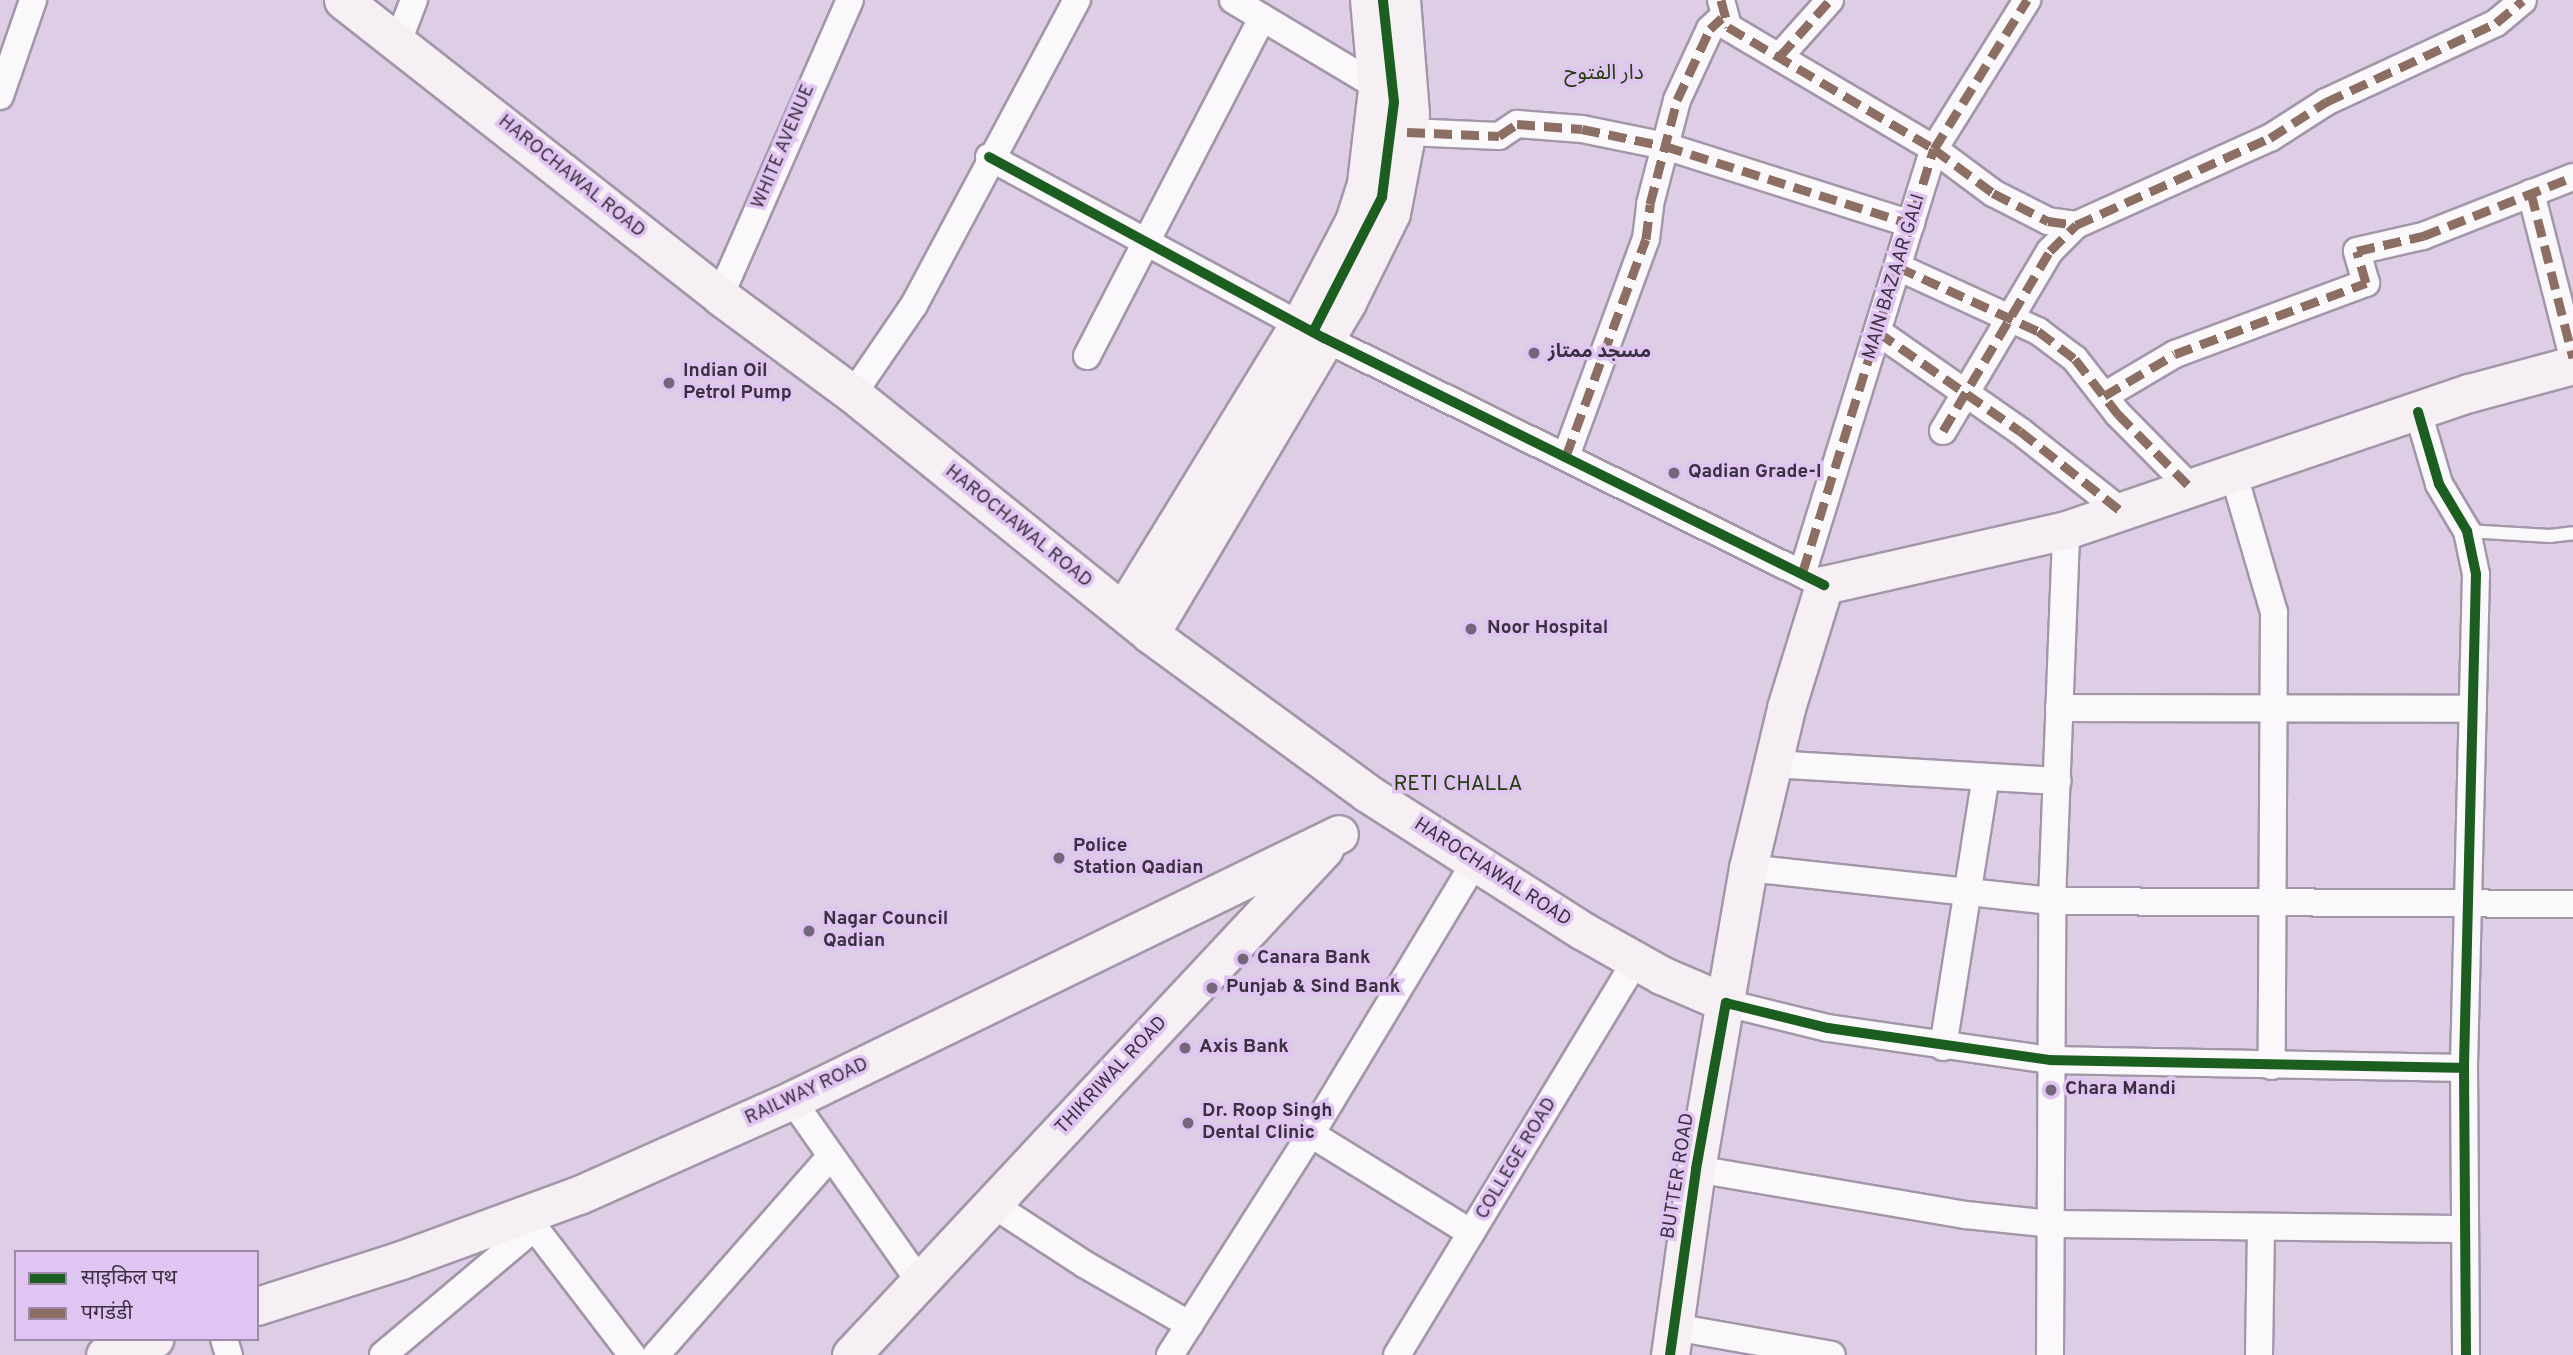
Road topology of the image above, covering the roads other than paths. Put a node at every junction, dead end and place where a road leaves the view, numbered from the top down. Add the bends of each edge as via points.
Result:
1 (33, 0) edge
2 (343, 0) edge
3 (414, 0) edge
4 (850, 0) edge
5 (1077, 0) edge
6 (1233, 0) edge
7 (1369, 0) edge
8 (1401, 0) edge
9 (1830, 0) edge
10 (2027, 0) edge
11 (2523, 0) edge
12 (1721, 9) edge
13 (1262, 18) junction
14 (399, 39) junction
15 (1780, 56) junction
16 (1394, 91) junction
17 (0, 96) edge
18 (1407, 132) junction
19 (1665, 146) junction
20 (1934, 149) junction
21 (989, 158) junction
22 (2573, 177) edge
23 (2531, 193) junction
24 (1911, 224) junction
25 (2076, 225) junction
26 (1147, 242) junction
27 (1898, 267) junction
28 (720, 296) junction
29 (2009, 318) junction
30 (1312, 331) junction
31 (1878, 332) junction
32 (1087, 356) dead end
33 (2573, 358) edge
34 (2573, 365) edge
35 (1964, 392) junction
36 (853, 394) junction
37 (2104, 396) junction
38 (2418, 412) junction
39 (1943, 431) dead end
40 (1566, 456) junction
41 (2233, 472) junction
42 (2189, 486) junction
43 (2121, 510) junction
44 (2066, 530) junction
45 (2466, 531) junction
46 (2573, 533) edge
47 (1813, 578) junction
48 (1123, 611) junction
49 (1150, 634) junction
50 (2059, 708) junction
51 (2473, 709) junction
52 (2274, 710) junction
53 (1772, 764) junction
54 (1986, 777) junction
55 (2056, 782) junction
56 (1367, 793) junction
57 (1339, 834) junction
58 (1475, 862) junction
59 (1748, 868) junction
60 (1970, 892) junction
61 (2052, 901) junction
62 (2271, 904) junction
63 (2573, 905) edge
64 (2467, 907) junction
65 (1636, 962) junction
66 (1726, 1003) junction
67 (1942, 1047) junction
68 (2051, 1060) junction
69 (2272, 1066) junction
70 (2464, 1068) junction
71 (792, 1100) junction
72 (1311, 1134) junction
73 (831, 1156) junction
74 (1696, 1169) junction
75 (992, 1204) junction
76 (530, 1221) junction
77 (2051, 1224) junction
78 (2261, 1228) junction
79 (2463, 1229) junction
80 (1471, 1233) junction
81 (919, 1282) junction
82 (259, 1305) edge
83 (1190, 1325) junction
84 (148, 1341) edge
85 (1672, 1341) edge
86 (619, 1350) edge
87 (105, 1355) edge
88 (383, 1355) edge
89 (656, 1355) edge
90 (851, 1355) edge
91 (1170, 1355) edge
92 (1397, 1355) edge
93 (1832, 1355) edge
94 (2050, 1355) edge
95 (2259, 1355) edge
96 (2466, 1355) edge

1 - 17 street
2 - 14 main road, HAROCHAWAL ROAD
3 - 14 street
4 - 28 street, WHITE AVENUE
5 - 21 street
6 - 13 street
7 - 16 main road
8 - 16 main road
9 - 15 street
10 - 20 street, MAIN BAZAAR GALI
11 - 25 street via 2496,23 2326,102 2270,138
12 - 15 street via 1728,27
12 - 19 street via 1677,100
13 - 16 street
13 - 26 street
14 - 28 main road, HAROCHAWAL ROAD
15 - 20 street
16 - 18 main road
16 - 30 main road via 1362,199 1328,274
18 - 19 street via 1499,136 1517,124 1582,129
18 - 30 main road via 1391,213
19 - 24 street
19 - 40 street via 1646,239
20 - 24 street, MAIN BAZAAR GALI
20 - 25 street via 1993,193 2048,221
21 - 26 street
21 - 36 street via 909,314
22 - 23 street
23 - 33 street
23 - 37 street via 2423,236 2357,251 2366,283 2175,354
24 - 27 street, MAIN BAZAAR GALI
25 - 29 street via 2050,251
26 - 30 street
26 - 32 street
27 - 29 street
27 - 31 street, MAIN BAZAAR GALI
28 - 36 main road, HAROCHAWAL ROAD
29 - 35 street
29 - 37 street via 2038,331 2075,359
30 - 40 street
30 - 48 main road
30 - 49 main road
31 - 35 street
31 - 47 street, MAIN BAZAAR GALI
34 - 38 main road
35 - 39 street
35 - 43 street
36 - 48 main road, HAROCHAWAL ROAD
37 - 42 street
38 - 41 main road
38 - 45 street via 2439,484
40 - 47 street
41 - 42 main road
41 - 52 street via 2274,612
42 - 43 main road
43 - 44 main road
44 - 47 main road
44 - 50 street
45 - 46 lane via 2536,536
45 - 51 street via 2476,574
47 - 53 main road, BUTTER ROAD
48 - 49 main road, HAROCHAWAL ROAD
49 - 56 main road, HAROCHAWAL ROAD
50 - 52 street
50 - 55 street
51 - 52 street
51 - 64 street
52 - 62 street
53 - 54 street
53 - 59 main road, BUTTER ROAD
54 - 55 street
54 - 60 street
55 - 61 street
56 - 57 main road, THIKRIWAL ROAD
56 - 58 main road, HAROCHAWAL ROAD
57 - 71 main road, RAILWAY ROAD
57 - 75 main road, THIKRIWAL ROAD
58 - 65 main road, HAROCHAWAL ROAD
58 - 72 street
59 - 60 street
59 - 66 main road, BUTTER ROAD
60 - 61 street
60 - 67 street
61 - 62 street
61 - 68 street
62 - 64 street
62 - 69 street
63 - 64 street
64 - 70 street
65 - 66 main road, HAROCHAWAL ROAD
65 - 80 street, COLLEGE ROAD
66 - 67 street via 1828,1028
66 - 74 main road, BUTTER ROAD
67 - 68 street
68 - 69 street
68 - 77 street
69 - 70 street
70 - 79 street
71 - 73 street
71 - 76 main road, RAILWAY ROAD
72 - 80 street
72 - 83 street
73 - 81 street
73 - 89 street
74 - 77 street via 1966,1215
74 - 85 main road, BUTTER ROAD
75 - 81 main road, THIKRIWAL ROAD
75 - 83 street
76 - 82 main road, RAILWAY ROAD
76 - 86 street
76 - 88 street
77 - 78 street
77 - 94 street
78 - 79 street
78 - 95 street
79 - 96 street
80 - 92 street, COLLEGE ROAD
81 - 90 main road, THIKRIWAL ROAD
83 - 91 street
84 - 87 main road
85 - 93 street

